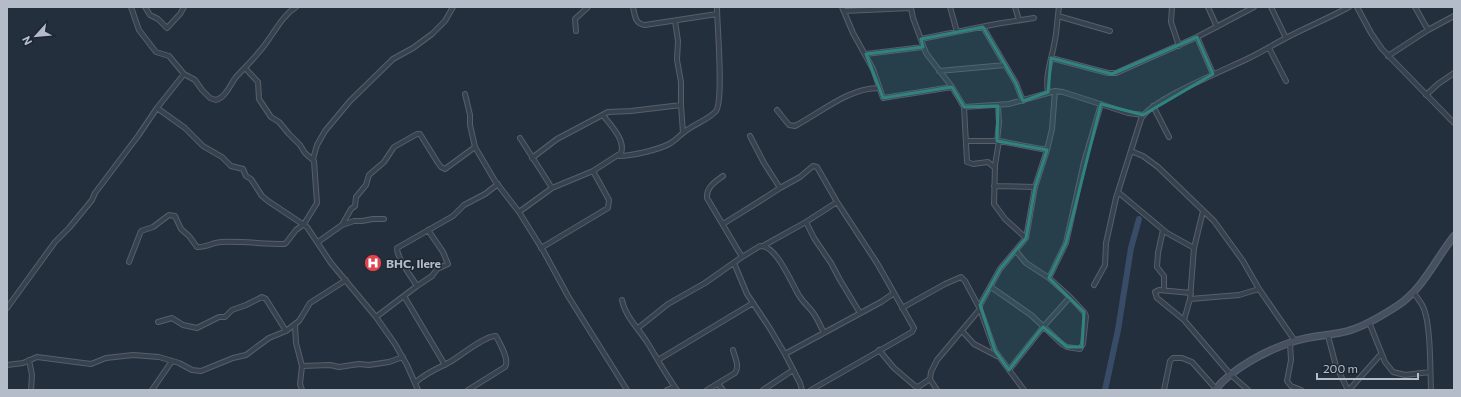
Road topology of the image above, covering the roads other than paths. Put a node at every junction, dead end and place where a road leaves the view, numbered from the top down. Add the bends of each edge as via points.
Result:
1 (131, 7) edge
2 (145, 7) edge
3 (184, 7) edge
4 (296, 7) edge
5 (453, 7) edge
6 (588, 7) edge
7 (717, 7) edge
8 (950, 7) edge
9 (1015, 7) edge
10 (1059, 7) edge
11 (1172, 7) edge
12 (1208, 7) edge
13 (1254, 7) edge
14 (1271, 7) edge
15 (1349, 7) edge
16 (1356, 7) edge
17 (1415, 7) edge
18 (632, 8) edge
19 (910, 8) edge
20 (843, 9) edge
21 (717, 14) junction
22 (1058, 16) junction
23 (1454, 16) edge
24 (1034, 18) dead end
25 (1020, 20) junction
26 (675, 21) junction
27 (1217, 26) junction
28 (983, 27) junction
29 (1428, 30) junction
30 (576, 31) dead end
31 (1110, 31) dead end
32 (958, 32) junction
33 (1197, 38) junction
34 (1286, 38) junction
35 (921, 39) junction
36 (924, 46) junction
37 (1179, 46) junction
38 (1269, 48) junction
39 (866, 54) junction
40 (1388, 56) junction
41 (1051, 58) junction
42 (1005, 65) junction
43 (245, 68) junction
44 (939, 71) junction
45 (1454, 73) edge
46 (184, 74) junction
47 (1213, 74) junction
48 (1286, 81) dead end
49 (952, 87) junction
50 (879, 88) junction
51 (1055, 91) junction
52 (1048, 92) junction
53 (465, 94) dead end
54 (1426, 95) junction
55 (163, 100) junction
56 (1023, 101) junction
57 (1101, 104) junction
58 (681, 105) junction
59 (998, 106) junction
60 (1153, 106) junction
61 (964, 107) junction
62 (157, 108) junction
63 (777, 110) dead end
64 (163, 112) junction
65 (603, 115) junction
66 (1143, 115) junction
67 (1454, 123) edge
68 (683, 133) junction
69 (750, 136) dead end
70 (1169, 137) dead end
71 (520, 138) dead end
72 (966, 141) junction
73 (998, 141) junction
74 (475, 147) junction
75 (1047, 150) junction
76 (1131, 151) junction
77 (619, 156) junction
78 (532, 158) junction
79 (313, 159) junction
80 (995, 168) junction
81 (593, 171) junction
82 (723, 176) dead end
83 (498, 184) junction
84 (994, 186) junction
85 (1035, 187) junction
86 (552, 188) junction
87 (780, 188) junction
88 (1118, 192) junction
89 (837, 202) junction
90 (1203, 211) junction
91 (518, 212) junction
92 (384, 219) dead end
93 (806, 222) junction
94 (304, 224) junction
95 (723, 224) junction
96 (342, 225) junction
97 (428, 230) junction
98 (1163, 230) junction
99 (1454, 236) edge
100 (1026, 238) junction
101 (318, 242) junction
102 (762, 246) junction
103 (541, 248) junction
104 (1194, 248) junction
105 (1016, 252) junction
106 (742, 257) junction
107 (129, 262) dead end
108 (734, 263) junction
109 (1049, 278) junction
110 (346, 280) junction
111 (1094, 285) dead end
112 (418, 286) junction
113 (991, 287) junction
114 (1259, 289) junction
115 (1164, 290) junction
116 (894, 293) junction
117 (1191, 293) junction
118 (1414, 293) junction
119 (404, 296) junction
120 (1070, 297) junction
121 (1190, 299) junction
122 (622, 300) dead end
123 (753, 303) junction
124 (7, 308) edge
125 (902, 308) junction
126 (980, 309) junction
127 (860, 313) junction
128 (376, 317) junction
129 (1184, 320) junction
130 (158, 322) dead end
131 (1369, 322) junction
132 (295, 325) junction
133 (1044, 326) junction
134 (638, 328) junction
135 (286, 331) junction
136 (962, 331) junction
137 (824, 333) junction
138 (1328, 336) junction
139 (1293, 342) junction
140 (733, 350) dead end
141 (879, 350) junction
142 (785, 354) junction
143 (1381, 354) junction
144 (998, 356) junction
145 (403, 357) junction
146 (29, 360) junction
147 (658, 360) junction
148 (172, 361) junction
149 (445, 364) junction
150 (7, 365) edge
151 (302, 366) junction
152 (793, 370) junction
153 (1009, 370) junction
154 (1430, 372) junction
155 (1231, 375) junction
156 (930, 379) junction
157 (416, 382) junction
158 (718, 384) junction
159 (675, 388) edge
160 (770, 388) edge
161 (30, 390) edge
162 (152, 390) edge
163 (302, 390) edge
164 (418, 390) edge
165 (468, 390) edge
166 (627, 390) edge
167 (667, 390) edge
168 (707, 390) edge
169 (723, 390) edge
170 (763, 390) edge
171 (802, 390) edge
172 (811, 390) edge
173 (937, 390) edge
174 (1024, 390) edge
175 (1164, 390) edge
176 (1216, 390) edge
177 (1248, 390) edge
178 (1302, 390) edge
179 (1348, 390) edge
180 (1431, 390) edge

1 - 46 street via 138,28 156,53 169,56
2 - 3 street via 167,28
4 - 43 street
5 - 79 street via 445,21 432,34 393,59 350,101 325,131
6 - 30 street via 575,19
7 - 21 street
8 - 32 street
9 - 25 street
10 - 22 street
11 - 37 street via 1171,22
12 - 27 street
13 - 27 street
14 - 34 street
15 - 34 street
16 - 40 street
17 - 29 street
18 - 26 street via 636,21 641,25
19 - 20 street
19 - 35 street
20 - 39 street via 853,33
21 - 26 street
21 - 68 street via 719,106 713,114
22 - 31 street
22 - 41 street
23 - 29 street
24 - 25 street
25 - 28 street
26 - 58 street
27 - 33 street
28 - 32 street
28 - 42 street
29 - 40 street
32 - 35 street
33 - 37 street
33 - 47 street
34 - 38 street
35 - 36 street
36 - 39 street
36 - 44 street
37 - 41 street via 1112,74
38 - 47 street
38 - 48 street
39 - 50 street
40 - 54 street
41 - 52 street
42 - 44 street
42 - 56 street via 1016,82
43 - 46 street via 226,93 216,100 210,98 195,80
43 - 79 street via 258,82 259,98 271,117 279,122
44 - 49 street
45 - 54 street
46 - 55 street
47 - 60 street
49 - 50 street via 886,98 882,96
49 - 61 street
50 - 63 street via 858,91 795,126 789,125
51 - 52 street
51 - 57 street
51 - 75 street via 1052,129
52 - 56 street
53 - 74 street
54 - 67 street
55 - 62 street
55 - 64 street
56 - 59 street
57 - 66 street
57 - 109 street via 1084,162 1066,242
58 - 65 street via 611,111
58 - 68 street
59 - 61 street
59 - 73 street
60 - 66 street
60 - 70 street
61 - 72 street
62 - 64 street
62 - 124 street via 92,200 55,242
64 - 94 street via 231,166 243,169 262,196
65 - 77 street via 621,142 622,150
65 - 78 street via 557,139
66 - 76 street
68 - 77 street via 665,146 631,156
69 - 87 street
71 - 78 street
72 - 73 street
72 - 80 street via 969,163 988,162
73 - 75 street
73 - 80 street
74 - 83 street
74 - 96 street via 445,169 438,163 420,134 398,144 370,174 356,197 355,206
75 - 85 street
76 - 88 street
76 - 90 street via 1154,164
77 - 81 street
78 - 86 street
79 - 94 street via 317,203
80 - 84 street
81 - 86 street
81 - 103 street via 608,200 608,208
82 - 95 street via 710,187 707,195
83 - 91 street
83 - 97 street via 464,205 453,216
84 - 85 street
84 - 100 street via 995,207
85 - 100 street
86 - 91 street
87 - 89 street via 815,166
87 - 95 street
88 - 98 street
88 - 111 street via 1106,243 1105,265
89 - 93 street
89 - 116 street
90 - 104 street
90 - 114 street via 1214,221 1243,261
91 - 103 street
92 - 96 street via 373,218
93 - 102 street
93 - 127 street
94 - 101 street
94 - 107 street via 286,244 216,242 198,247 181,229 174,216 169,215 141,232
95 - 106 street
96 - 101 street
97 - 112 street via 448,264
97 - 112 street via 397,249 404,267
98 - 104 street
98 - 115 street via 1157,267 1164,278
99 - 118 main road
100 - 105 street
101 - 110 street
102 - 106 street
102 - 137 street via 769,248 780,262 800,296 816,316
103 - 166 street
104 - 117 street
105 - 109 street
105 - 113 street via 1000,269
106 - 108 street
108 - 123 street
108 - 134 street via 668,304
109 - 120 street
110 - 128 street
110 - 132 street via 310,303
112 - 119 street
113 - 126 street
113 - 133 street
114 - 121 street via 1239,295
114 - 139 street
115 - 117 street
115 - 129 street via 1157,290 1156,296
116 - 125 street
116 - 127 street
117 - 121 street
118 - 131 main road
118 - 154 street via 1422,304 1426,316
119 - 128 street
119 - 149 street
120 - 133 street
120 - 133 street via 1086,316 1082,347 1076,349 1062,344
121 - 129 street
122 - 134 street via 625,312
123 - 142 street
123 - 147 street
125 - 126 street via 961,277 966,281
125 - 141 street via 913,326 912,332
126 - 136 street
126 - 144 street
127 - 137 street
128 - 145 street
129 - 155 street
130 - 135 street via 172,318 183,325 198,328 219,317 225,317 232,310 262,296
131 - 138 main road via 1352,330
131 - 143 street
132 - 135 street
132 - 151 street via 296,343
133 - 153 street
134 - 147 street
135 - 148 street via 270,338 246,355 201,371
136 - 144 street via 974,344
136 - 156 street via 937,360
137 - 142 street
138 - 139 main road
138 - 179 street via 1336,366
139 - 155 main road via 1261,356
139 - 178 street via 1287,381 1291,386
140 - 158 street via 738,370
141 - 156 street via 894,368 915,386 918,387
141 - 172 street
142 - 152 street
143 - 154 street via 1389,368 1398,374
143 - 179 street
144 - 153 street
145 - 151 street via 389,362 339,368 330,365
145 - 157 street
146 - 148 street via 37,357 91,364 106,358 133,355 155,356
146 - 150 street
146 - 161 street via 32,375
147 - 159 street
148 - 162 street
149 - 157 street
149 - 165 street via 496,336 507,365
151 - 163 street
152 - 160 street
152 - 171 street
153 - 174 street
154 - 180 street
155 - 176 main road
155 - 177 street
156 - 173 street
157 - 164 street
158 - 168 street
158 - 169 street
159 - 167 street
160 - 170 street
175 - 176 street via 1170,361 1173,358 1182,358 1192,362

